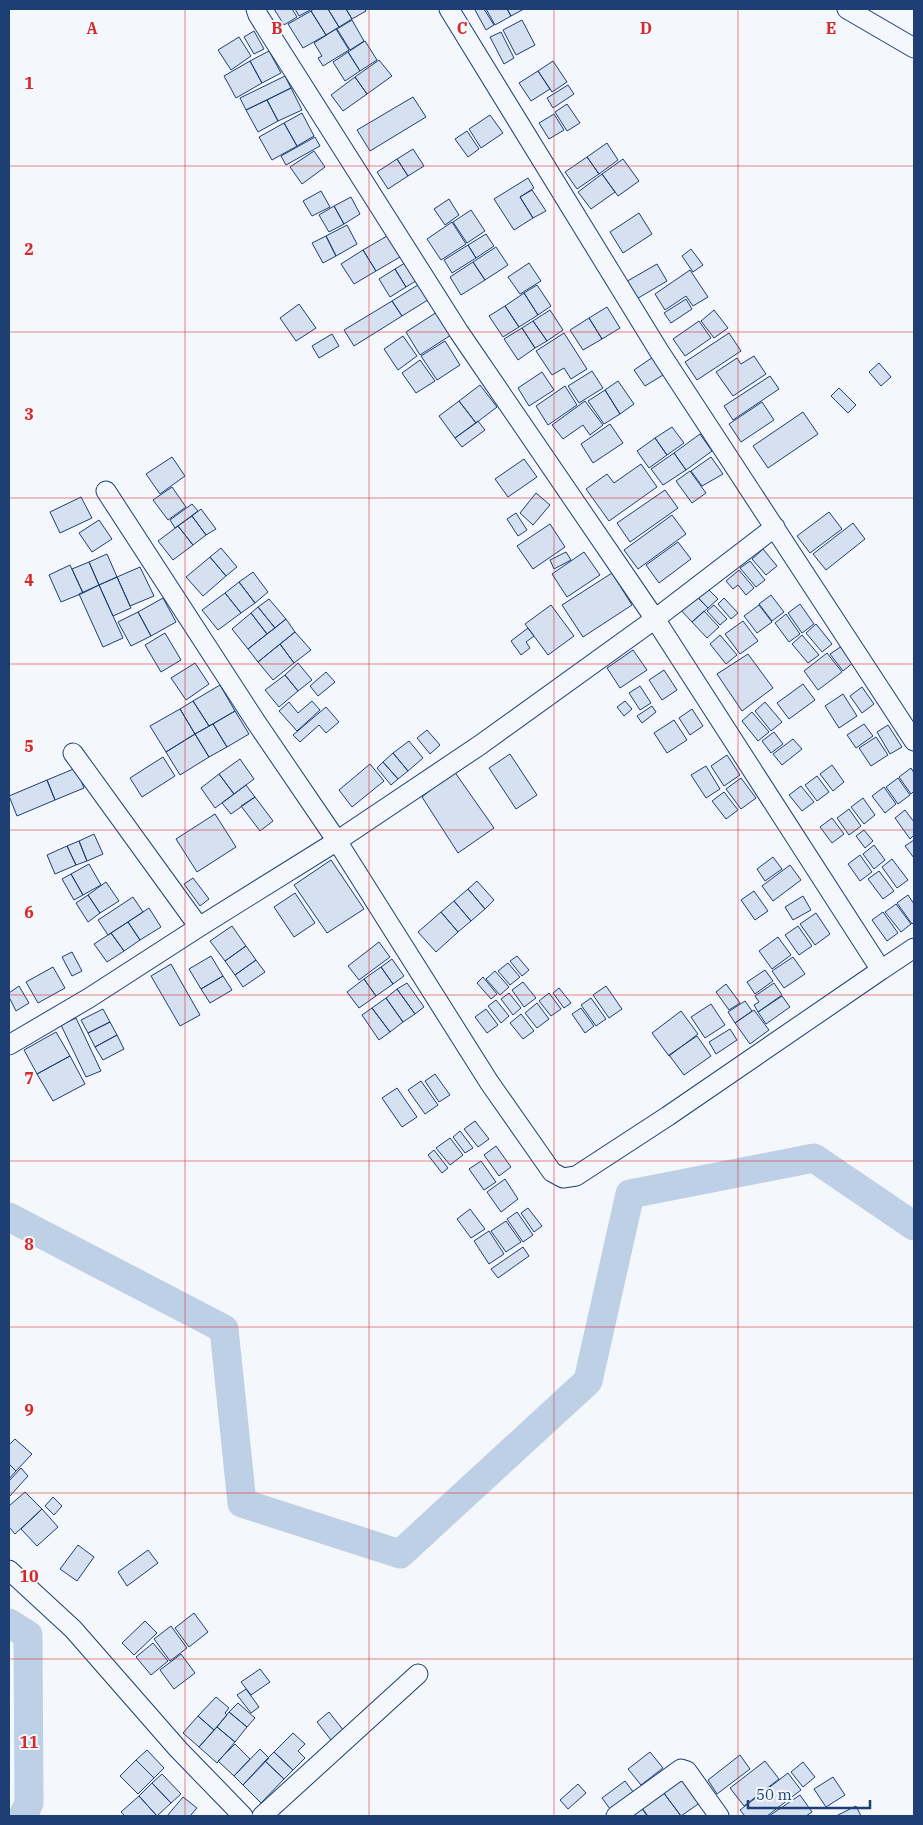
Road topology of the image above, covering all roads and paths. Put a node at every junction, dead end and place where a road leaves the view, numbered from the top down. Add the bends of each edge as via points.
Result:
1 (256, 9) edge
2 (449, 9) edge
3 (847, 9) edge
4 (914, 48) edge
5 (106, 491) dead end
6 (775, 527) junction
7 (655, 619) junction
8 (914, 741) edge
9 (73, 753) dead end
10 (337, 841) junction
11 (199, 927) junction
12 (914, 948) edge
13 (881, 970) junction
14 (9, 1045) edge
15 (9, 1570) edge
16 (418, 1674) dead end
17 (242, 1816) edge
18 (262, 1816) edge
19 (616, 1816) edge
20 (720, 1816) edge

1 - 7 street via 459,332
2 - 6 street via 659,351
3 - 4 street
5 - 10 street
6 - 7 street
6 - 8 street
7 - 10 street via 480,745
7 - 13 street
9 - 11 street
10 - 11 street
10 - 13 street via 489,1082 552,1172 563,1178 576,1176 635,1138
11 - 14 street
12 - 13 street
15 - 17 street via 73,1629 178,1749
16 - 18 street
19 - 20 street via 681,1769 688,1771

